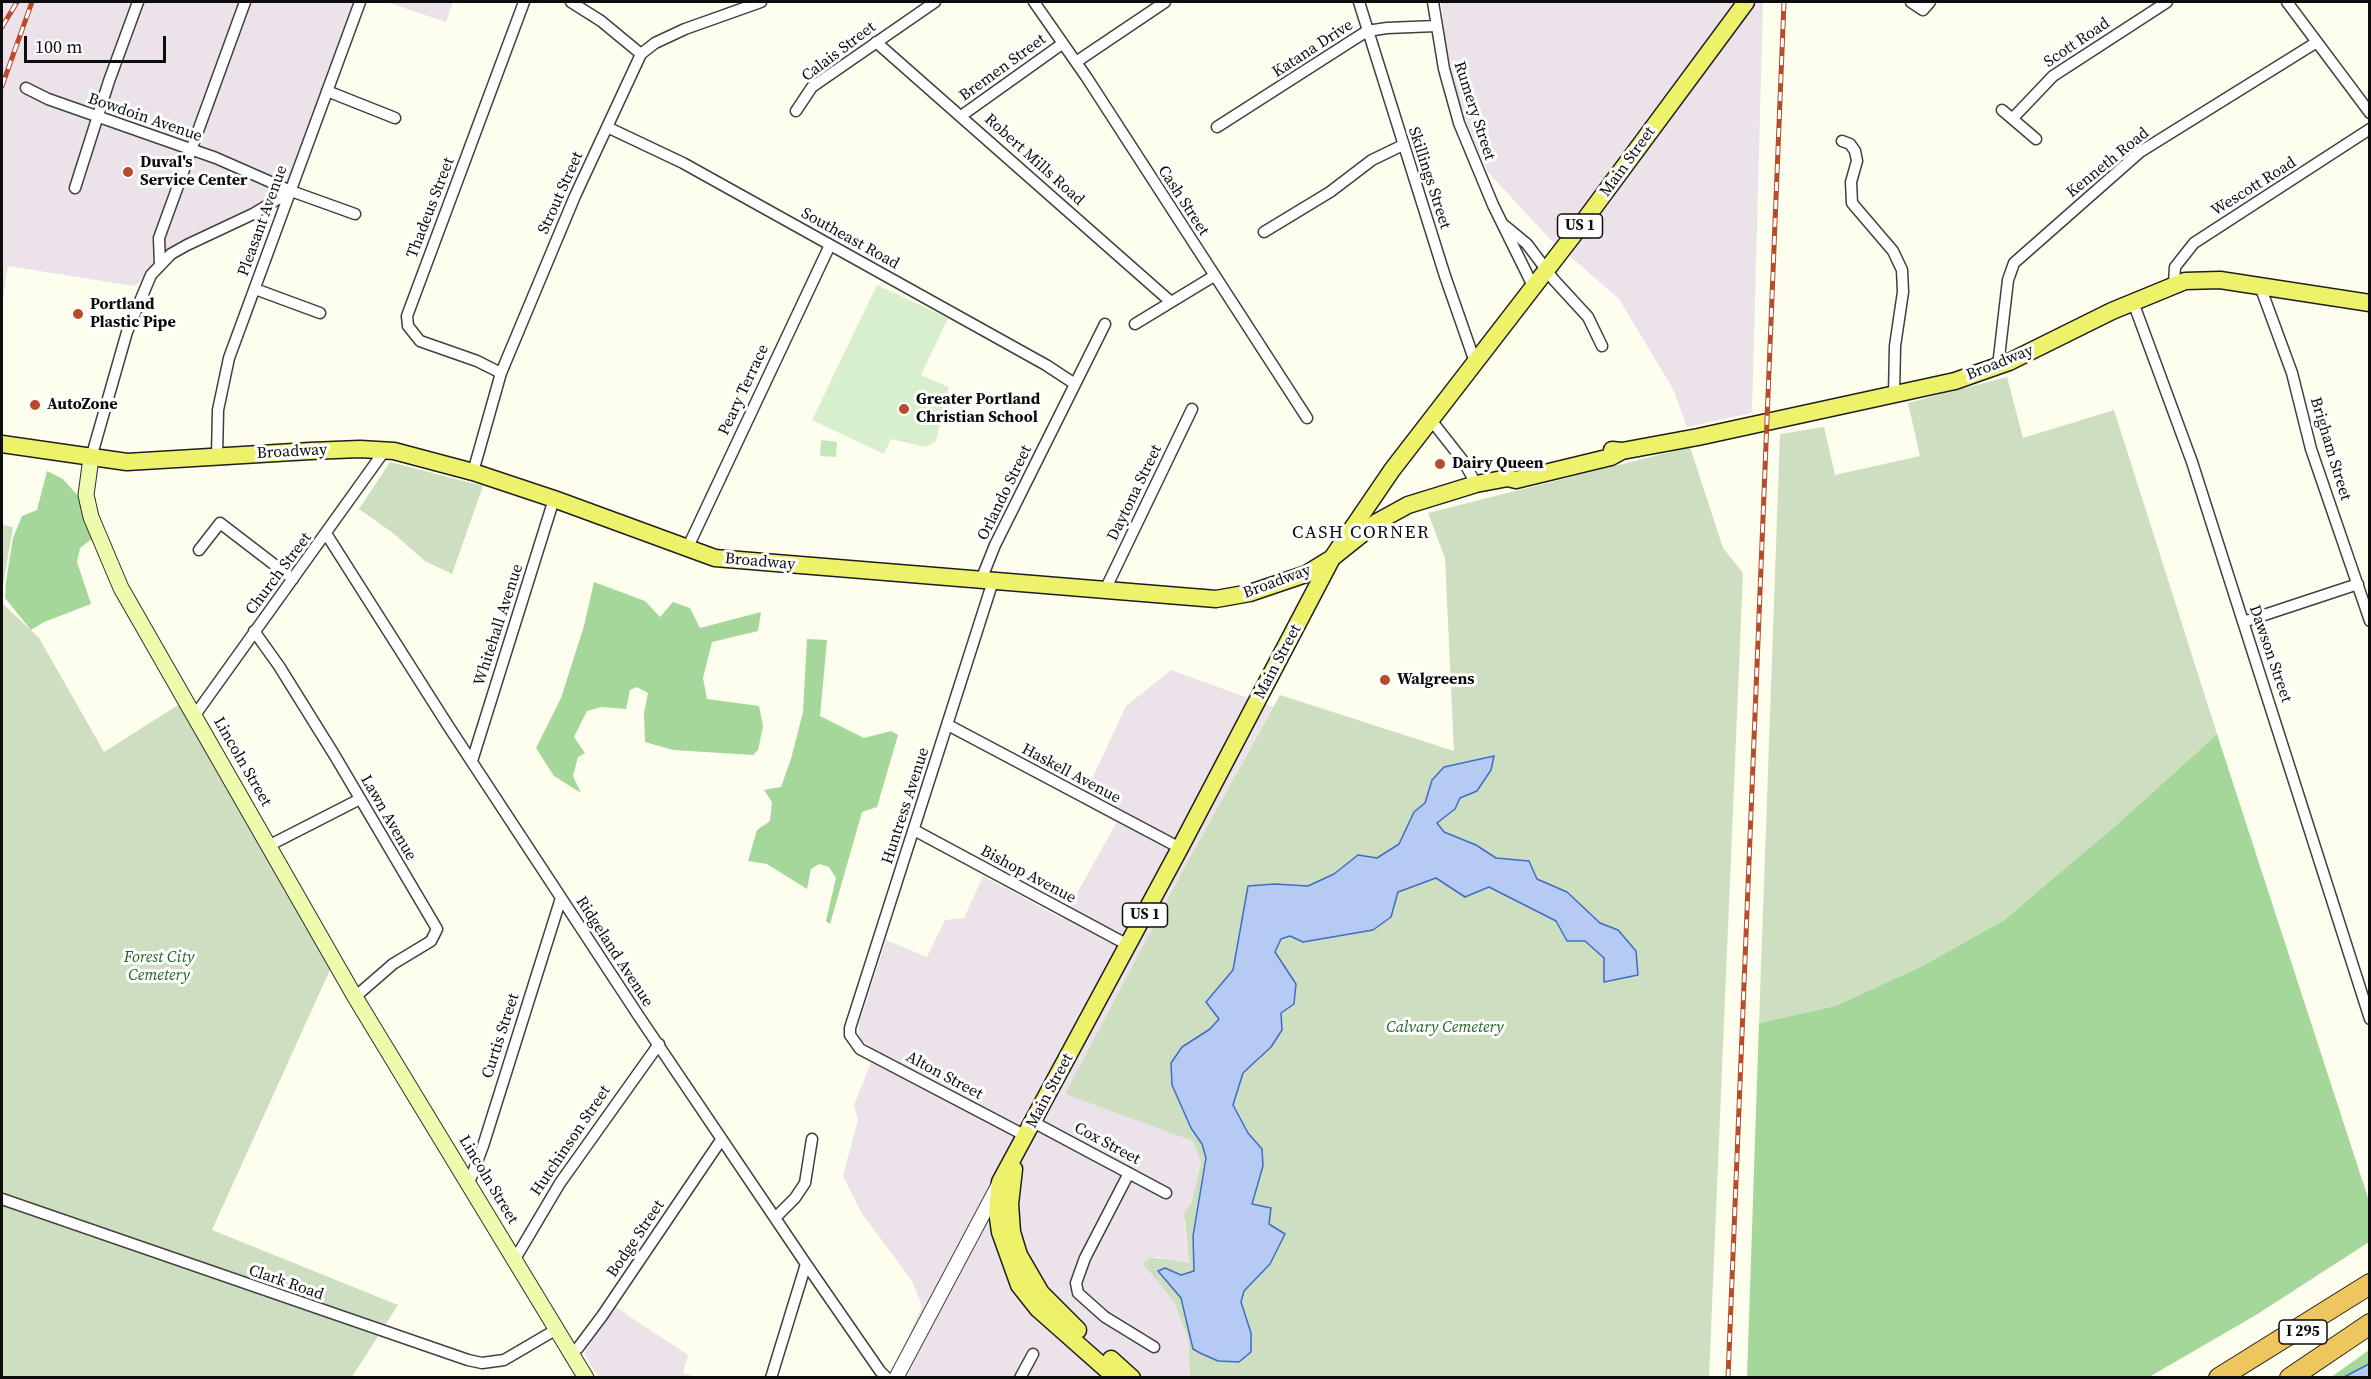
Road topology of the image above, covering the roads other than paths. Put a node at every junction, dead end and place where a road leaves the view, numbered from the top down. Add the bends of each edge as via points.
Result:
1 (138, 2) edge
2 (245, 2) edge
3 (360, 2) edge
4 (524, 2) edge
5 (571, 2) edge
6 (760, 2) edge
7 (935, 2) edge
8 (1034, 2) edge
9 (1165, 2) edge
10 (1359, 2) edge
11 (1435, 2) edge
12 (1746, 2) edge
13 (1911, 2) edge
14 (1930, 2) edge
15 (2167, 2) edge
16 (2287, 2) edge
17 (1436, 26) junction
18 (1367, 31) junction
19 (876, 42) junction
20 (2317, 42) junction
21 (1062, 44) junction
22 (641, 54) junction
23 (1076, 62) junction
24 (26, 88) dead end
25 (327, 91) junction
26 (2002, 110) dead end
27 (796, 111) dead end
28 (2370, 113) edge
29 (961, 116) junction
30 (96, 117) junction
31 (395, 117) dead end
32 (2013, 118) junction
33 (607, 127) junction
34 (1217, 128) dead end
35 (2370, 129) edge
36 (2036, 139) dead end
37 (1842, 141) dead end
38 (1403, 144) junction
39 (190, 150) junction
40 (75, 188) dead end
41 (291, 191) junction
42 (354, 214) dead end
43 (1504, 225) junction
44 (1264, 232) dead end
45 (830, 245) junction
46 (160, 265) junction
47 (1546, 269) junction
48 (1214, 276) junction
49 (2174, 283) junction
50 (1533, 286) junction
51 (2260, 286) junction
52 (255, 288) junction
53 (1171, 302) junction
54 (2133, 302) junction
55 (2370, 303) edge
56 (320, 313) dead end
57 (1105, 324) dead end
58 (1135, 324) dead end
59 (1602, 345) dead end
60 (1475, 362) junction
61 (1998, 366) junction
62 (501, 373) junction
63 (1075, 384) junction
64 (1894, 395) junction
65 (1192, 409) dead end
66 (1307, 418) dead end
67 (1431, 420) junction
68 (2, 444) edge
69 (385, 450) junction
70 (216, 456) junction
71 (91, 458) junction
72 (473, 472) junction
73 (1476, 484) junction
74 (554, 499) junction
75 (327, 535) junction
76 (687, 549) junction
77 (199, 550) dead end
78 (1332, 558) junction
79 (292, 579) junction
80 (987, 580) junction
81 (2358, 584) junction
82 (1105, 590) junction
83 (2370, 621) edge
84 (2243, 622) junction
85 (254, 632) junction
86 (195, 715) junction
87 (948, 725) junction
88 (472, 761) junction
89 (360, 799) junction
90 (914, 830) junction
91 (270, 845) junction
92 (1180, 849) junction
93 (561, 898) junction
94 (1128, 945) junction
95 (355, 997) junction
96 (2370, 1019) edge
97 (852, 1040) joint
98 (659, 1044) junction
99 (1026, 1134) junction
100 (721, 1140) junction
101 (812, 1140) dead end
102 (1129, 1173) junction
103 (1000, 1182) junction
104 (469, 1183) junction
105 (1166, 1193) dead end
106 (2, 1199) edge
107 (776, 1218) junction
108 (515, 1259) junction
109 (806, 1264) junction
110 (2370, 1285) edge
111 (2369, 1324) edge
112 (557, 1329) junction
113 (1154, 1347) dead end
114 (572, 1353) junction
115 (1033, 1354) dead end
116 (586, 1377) edge
117 (771, 1377) edge
118 (887, 1377) edge
119 (896, 1377) edge
120 (1020, 1377) edge
121 (1116, 1377) edge
122 (1132, 1377) edge
123 (2219, 1377) edge
124 (2237, 1377) edge
125 (2290, 1377) edge
126 (2309, 1377) edge

1 - 30 street
2 - 39 street
3 - 25 street, Pleasant Avenue
4 - 62 street, Thadeus Street via 407,316 408,326 420,341
5 - 22 street
6 - 22 street via 685,29
7 - 19 street, Calais Street
8 - 21 street, Cash Street
9 - 23 street
10 - 18 street, Skillings Street
11 - 17 street, Rumery Street
12 - 47 main road, Main Street / US 1
13 - 14 street via 1923,10
15 - 32 street, Scott Road via 2053,76
16 - 20 street
17 - 18 street, Katana Drive
17 - 43 street, Rumery Street via 1459,123
18 - 34 street, Katana Drive
18 - 38 street, Skillings Street
19 - 27 street, Calais Street via 812,87
19 - 29 street, Robert Mills Road
20 - 28 street
20 - 61 street, Kenneth Road via 2140,152 2014,263 2008,280
21 - 23 street, Cash Street
21 - 29 street, Bremen Street
22 - 33 street, Strout Street
23 - 48 street, Cash Street
24 - 30 street, Bowdoin Avenue
25 - 31 street
25 - 41 street, Pleasant Avenue
26 - 32 street
29 - 53 street, Robert Mills Road
30 - 39 street, Bowdoin Avenue
30 - 40 street
32 - 36 street
33 - 45 street, Southeast Road via 643,142
33 - 62 street, Strout Street
35 - 49 street, Wescott Road via 2194,243 2175,267
37 - 64 street via 1850,144 1857,161 1851,182 1852,203 1893,251 1902,270
38 - 44 street via 1372,160 1330,192
38 - 60 street, Skillings Street
39 - 41 street, Bowdoin Avenue
39 - 46 street via 159,238
41 - 42 street, Bowdoin Avenue
41 - 46 street, Lincoln Street via 253,214 202,236
41 - 52 street, Pleasant Avenue
43 - 47 street, Rumery Street via 1527,244
43 - 50 street, Rumery Street
45 - 63 street, Southeast Road
45 - 76 street, Peary Terrace
46 - 71 street, Lincoln Street via 138,302 127,332
47 - 50 main road, Main Street / US 1
47 - 59 street, Rumery Street via 1588,317
48 - 53 street
48 - 66 street, Cash Street
49 - 51 main road, Broadway via 2208,279
49 - 54 main road, Broadway
50 - 60 main road, Main Street / US 1
51 - 55 main road, Broadway
51 - 81 street, Brigham Street via 2292,373 2311,449
52 - 56 street
52 - 70 street, Pleasant Avenue via 224,378
53 - 58 street
54 - 61 main road, Broadway
54 - 84 street, Dawson Street via 2178,419
57 - 63 street, Orlando Street
60 - 67 main road, Main Street / US 1
61 - 64 main road, Broadway
62 - 72 street, Strout Street
63 - 80 street, Orlando Street via 996,545
64 - 73 main road, Broadway via 1622,451 1611,458 1516,480
65 - 82 street, Daytona Street
67 - 73 street
67 - 78 main road, Main Street / US 1
68 - 71 main road, Broadway
69 - 70 main road, Broadway
69 - 72 main road, Broadway
69 - 75 street, Church Street
70 - 71 main road, Broadway via 128,462
71 - 86 main road, Lincoln Street via 86,495 99,538 137,618
72 - 74 main road, Broadway
73 - 78 main road, Broadway via 1392,513
74 - 76 main road, Broadway
74 - 88 street, Whitehall Avenue
75 - 79 street, Church Street
75 - 88 street, Ridgeland Avenue
76 - 80 main road, Broadway via 732,561
77 - 79 street via 220,523
78 - 82 main road, Broadway via 1291,580 1238,597
78 - 92 main road, Main Street / US 1
79 - 85 street, Church Street
80 - 82 main road, Broadway
80 - 87 street, Huntress Avenue
81 - 83 street, Brigham Street
81 - 84 street
84 - 96 street, Dawson Street
85 - 86 street, Church Street
85 - 89 street, Lawn Avenue
86 - 91 main road, Lincoln Street
87 - 90 street, Huntress Avenue
87 - 92 street, Haskell Avenue
88 - 93 street, Ridgeland Avenue
89 - 91 street
89 - 95 street, Lawn Avenue via 437,929 424,947 393,964
90 - 94 street, Bishop Avenue
90 - 97 street, Huntress Avenue via 850,1028
91 - 95 main road, Lincoln Street
92 - 94 main road, Main Street / US 1
93 - 98 street, Ridgeland Avenue
93 - 104 street, Curtis Street
94 - 99 main road, Main Street / US 1
95 - 104 main road, Lincoln Street
97 - 99 street, Alton Street via 860,1049
98 - 100 street, Ridgeland Avenue
98 - 108 street, Hutchinson Street via 560,1184
99 - 102 street, Cox Street
99 - 103 main road, Main Street / US 1
99 - 122 main road, US 1 via 1012,1175 1010,1204 1012,1232 1025,1268 1054,1307
100 - 107 street, Ridgeland Avenue
100 - 114 street, Bodge Street via 602,1316
101 - 107 street via 805,1183
102 - 105 street, Cox Street
102 - 113 street via 1076,1283 1078,1293 1105,1317
103 - 119 street, Main Street
103 - 121 main road, US 1 via 1000,1232 1018,1285 1038,1309
104 - 108 main road, Lincoln Street
106 - 112 street, Clark Road via 468,1360 504,1360
107 - 109 street, Ridgeland Avenue
108 - 112 main road, Lincoln Street
109 - 117 street
109 - 118 street, Ridgeland Avenue
110 - 123 highway
110 - 124 highway, I 295
111 - 125 highway, I 295
111 - 126 highway via 2353,1343
112 - 114 main road, Lincoln Street
114 - 116 main road, Lincoln Street
115 - 120 street

